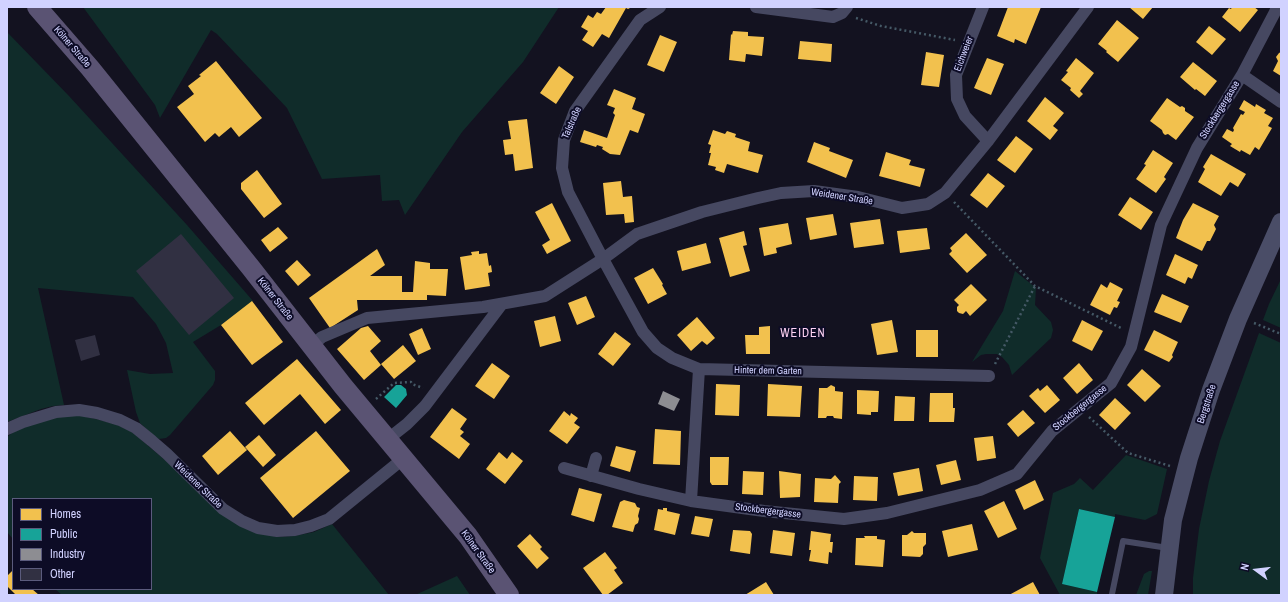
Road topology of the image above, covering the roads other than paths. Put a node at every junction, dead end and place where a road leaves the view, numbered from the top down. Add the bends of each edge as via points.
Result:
1 (37, 7) edge
2 (660, 7) edge
3 (756, 7) edge
4 (982, 7) edge
5 (1088, 7) edge
6 (1277, 7) edge
7 (844, 10) edge
8 (1242, 75) junction
9 (1281, 102) edge
10 (988, 140) junction
11 (1281, 222) edge
12 (603, 259) junction
13 (502, 304) junction
14 (311, 346) junction
15 (699, 369) junction
16 (989, 376) road end
17 (7, 429) edge
18 (388, 439) junction
19 (404, 458) junction
20 (596, 458) dead end
21 (564, 468) dead end
22 (591, 476) junction
23 (691, 501) junction
24 (1170, 549) junction
25 (1112, 594) dead end
26 (509, 595) edge
27 (1164, 595) edge

1 - 14 main road, Kölner Straße via 90,68
2 - 12 street, Talstraße via 640,20 575,112 564,140 562,168 568,192
3 - 7 street via 833,16
4 - 10 street, Eichweier via 956,75 957,99 965,116
5 - 10 street, Weidener Straße
6 - 8 street, Stockbergergasse
8 - 9 street, Stockbergergasse
8 - 23 street, Stockbergergasse via 1197,148 1161,225 1131,347 1111,383 1052,431 1017,474 980,490 888,513 844,520
10 - 12 street, Weidener Straße via 945,193 928,204 902,208 814,191 781,193 702,212 637,234
11 - 24 main road, Bergstraße via 1238,319 1211,390 1179,494
12 - 13 street, Weidener Straße via 545,296
12 - 15 street, Hinter dem Garten via 643,332 657,348 672,358
13 - 14 street, Weidener Straße via 367,318 322,337
13 - 18 street via 436,392
14 - 18 main road, Kölner Straße
15 - 16 street, Hinter dem Garten
15 - 23 street
17 - 19 street, Weidener Straße via 56,412 78,410 120,420 136,428 162,449 224,509 258,528 277,531 295,530 329,519
18 - 19 main road, Kölner Straße
19 - 26 main road, Kölner Straße via 468,536
20 - 22 street
21 - 22 street, Stockbergergasse
22 - 23 street, Stockbergergasse
24 - 25 lane via 1123,541
24 - 27 main road, Bergstraße

